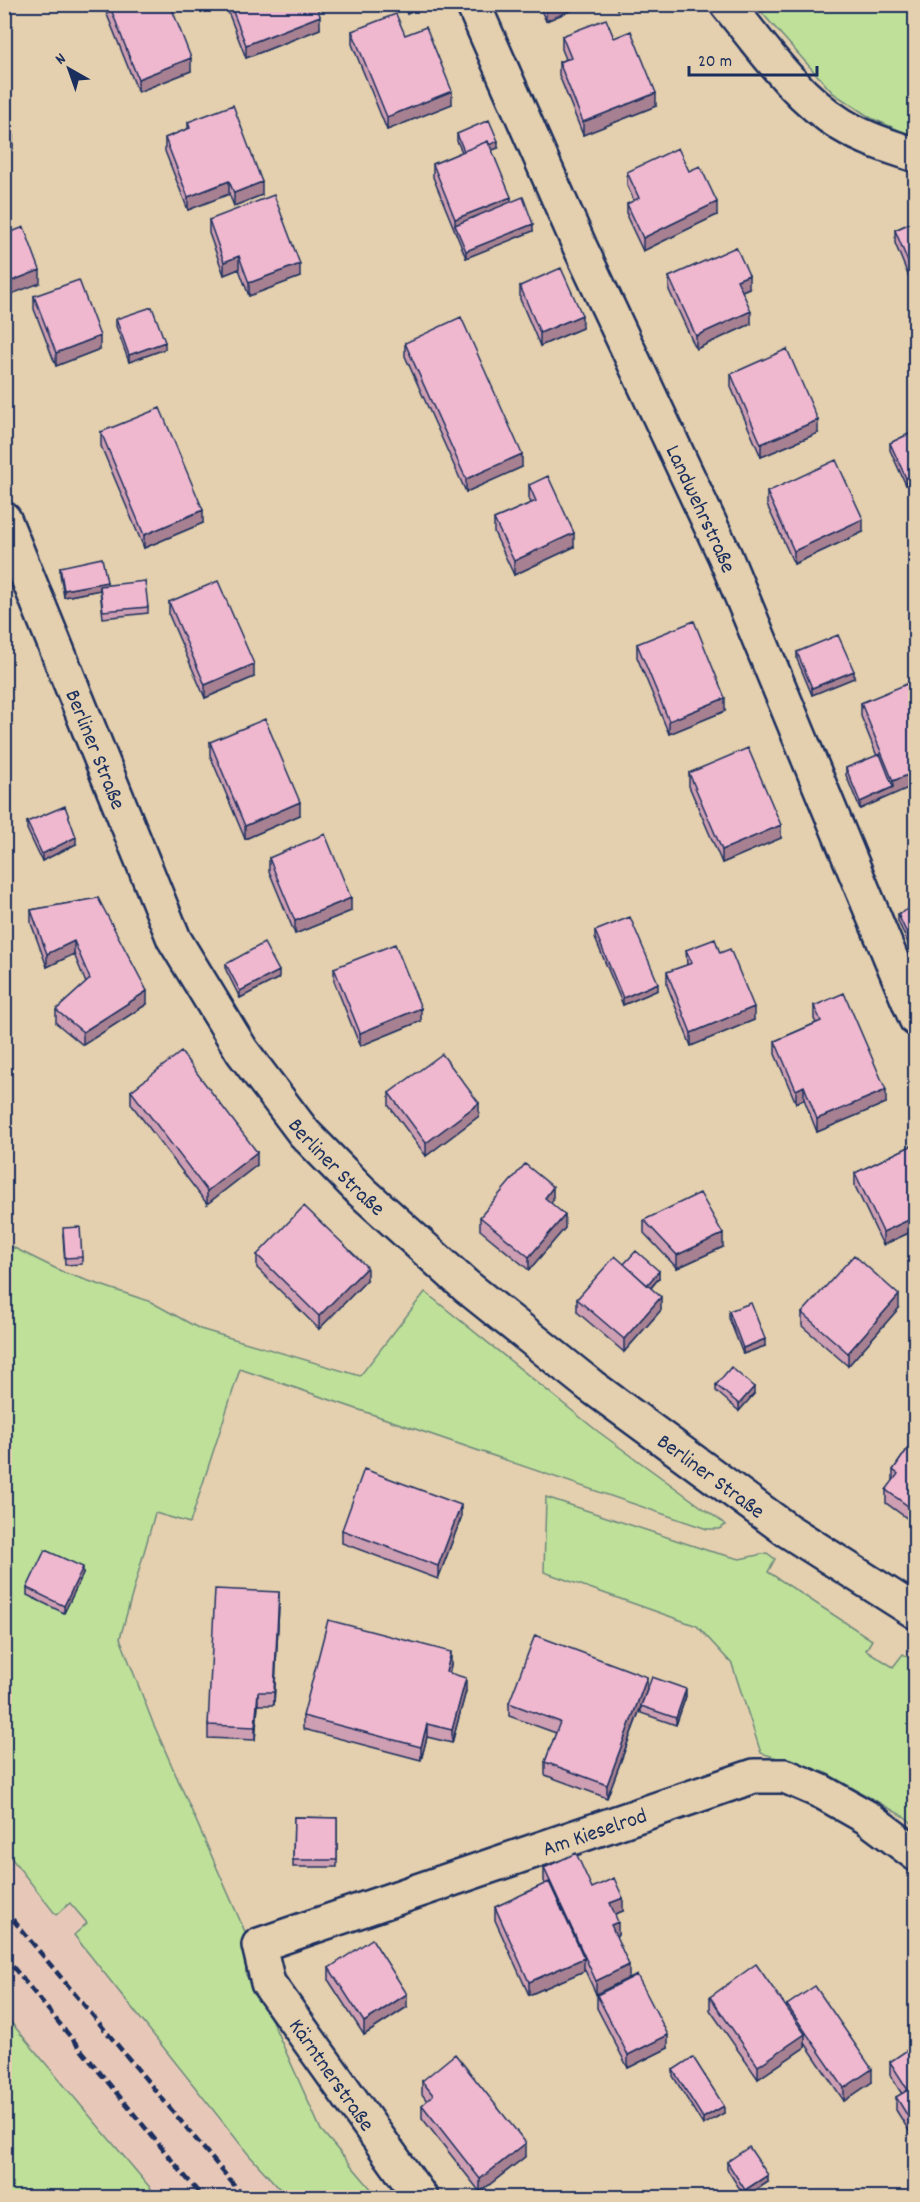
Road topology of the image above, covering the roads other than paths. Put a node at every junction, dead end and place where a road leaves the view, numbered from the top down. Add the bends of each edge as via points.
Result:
1 (473, 4) edge
2 (727, 4) edge
3 (915, 155) edge
4 (4, 519) edge
5 (915, 1019) edge
6 (915, 1612) edge
7 (915, 1854) edge
8 (259, 1945) joint
9 (420, 2198) edge

1 - 5 street, Landwehrstraße via 580,247 725,556
2 - 3 street via 807,98 842,125
4 - 6 street, Berliner Straße via 174,939 242,1052 304,1133 466,1286 591,1386 787,1530
7 - 8 street, Am Kieselrod via 868,1818 822,1792 785,1776 754,1776
8 - 9 street, Kärntnerstraße via 268,1983

